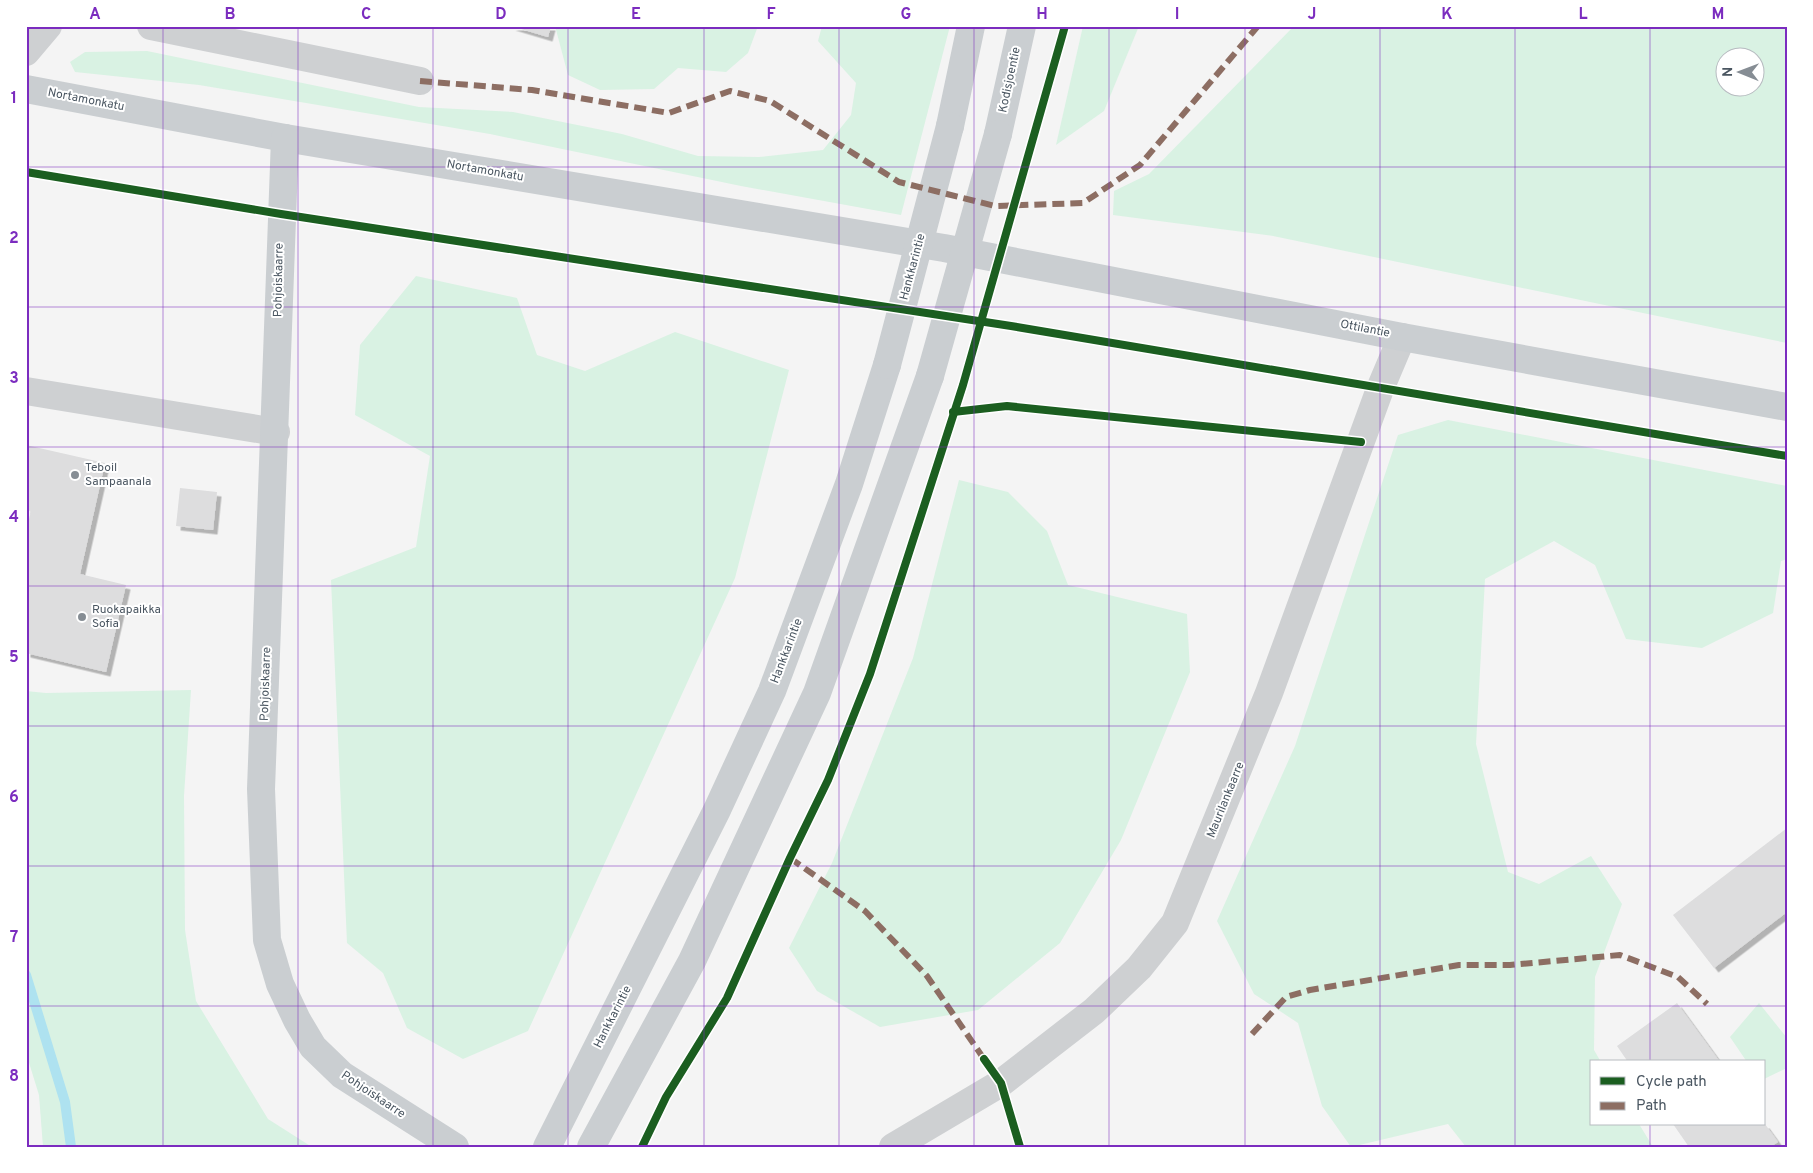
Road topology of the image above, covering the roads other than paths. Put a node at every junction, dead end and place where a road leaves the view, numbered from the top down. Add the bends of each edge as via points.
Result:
1 (48, 26) edge
2 (150, 26) edge
3 (971, 26) edge
4 (1022, 26) edge
5 (26, 52) edge
6 (420, 81) dead end
7 (26, 89) edge
8 (285, 138) junction
9 (944, 248) joint
10 (1402, 336) junction
11 (26, 391) edge
12 (1787, 407) edge
13 (276, 432) junction
14 (455, 1147) edge
15 (547, 1147) edge
16 (591, 1147) edge
17 (893, 1147) edge

1 - 5 street
2 - 6 street
3 - 15 main road, Hankkarintie, bridge via 950,126 887,365 849,484 772,691 717,810
4 - 16 main road, Kodisjoentie, bridge via 998,134 930,376 817,693 692,961
7 - 8 main road, Nortamonkatu
8 - 9 main road, Nortamonkatu
8 - 13 main road, Pohjoiskaarre via 280,214
9 - 10 main road, Ottilantie
10 - 12 main road, Ottilantie
10 - 17 street, Maurilankaarre via 1269,693 1175,923 1139,968 1094,1011 1001,1083
11 - 13 street
13 - 14 main road, Pohjoiskaarre via 261,790 267,940 280,984 313,1047 342,1075

